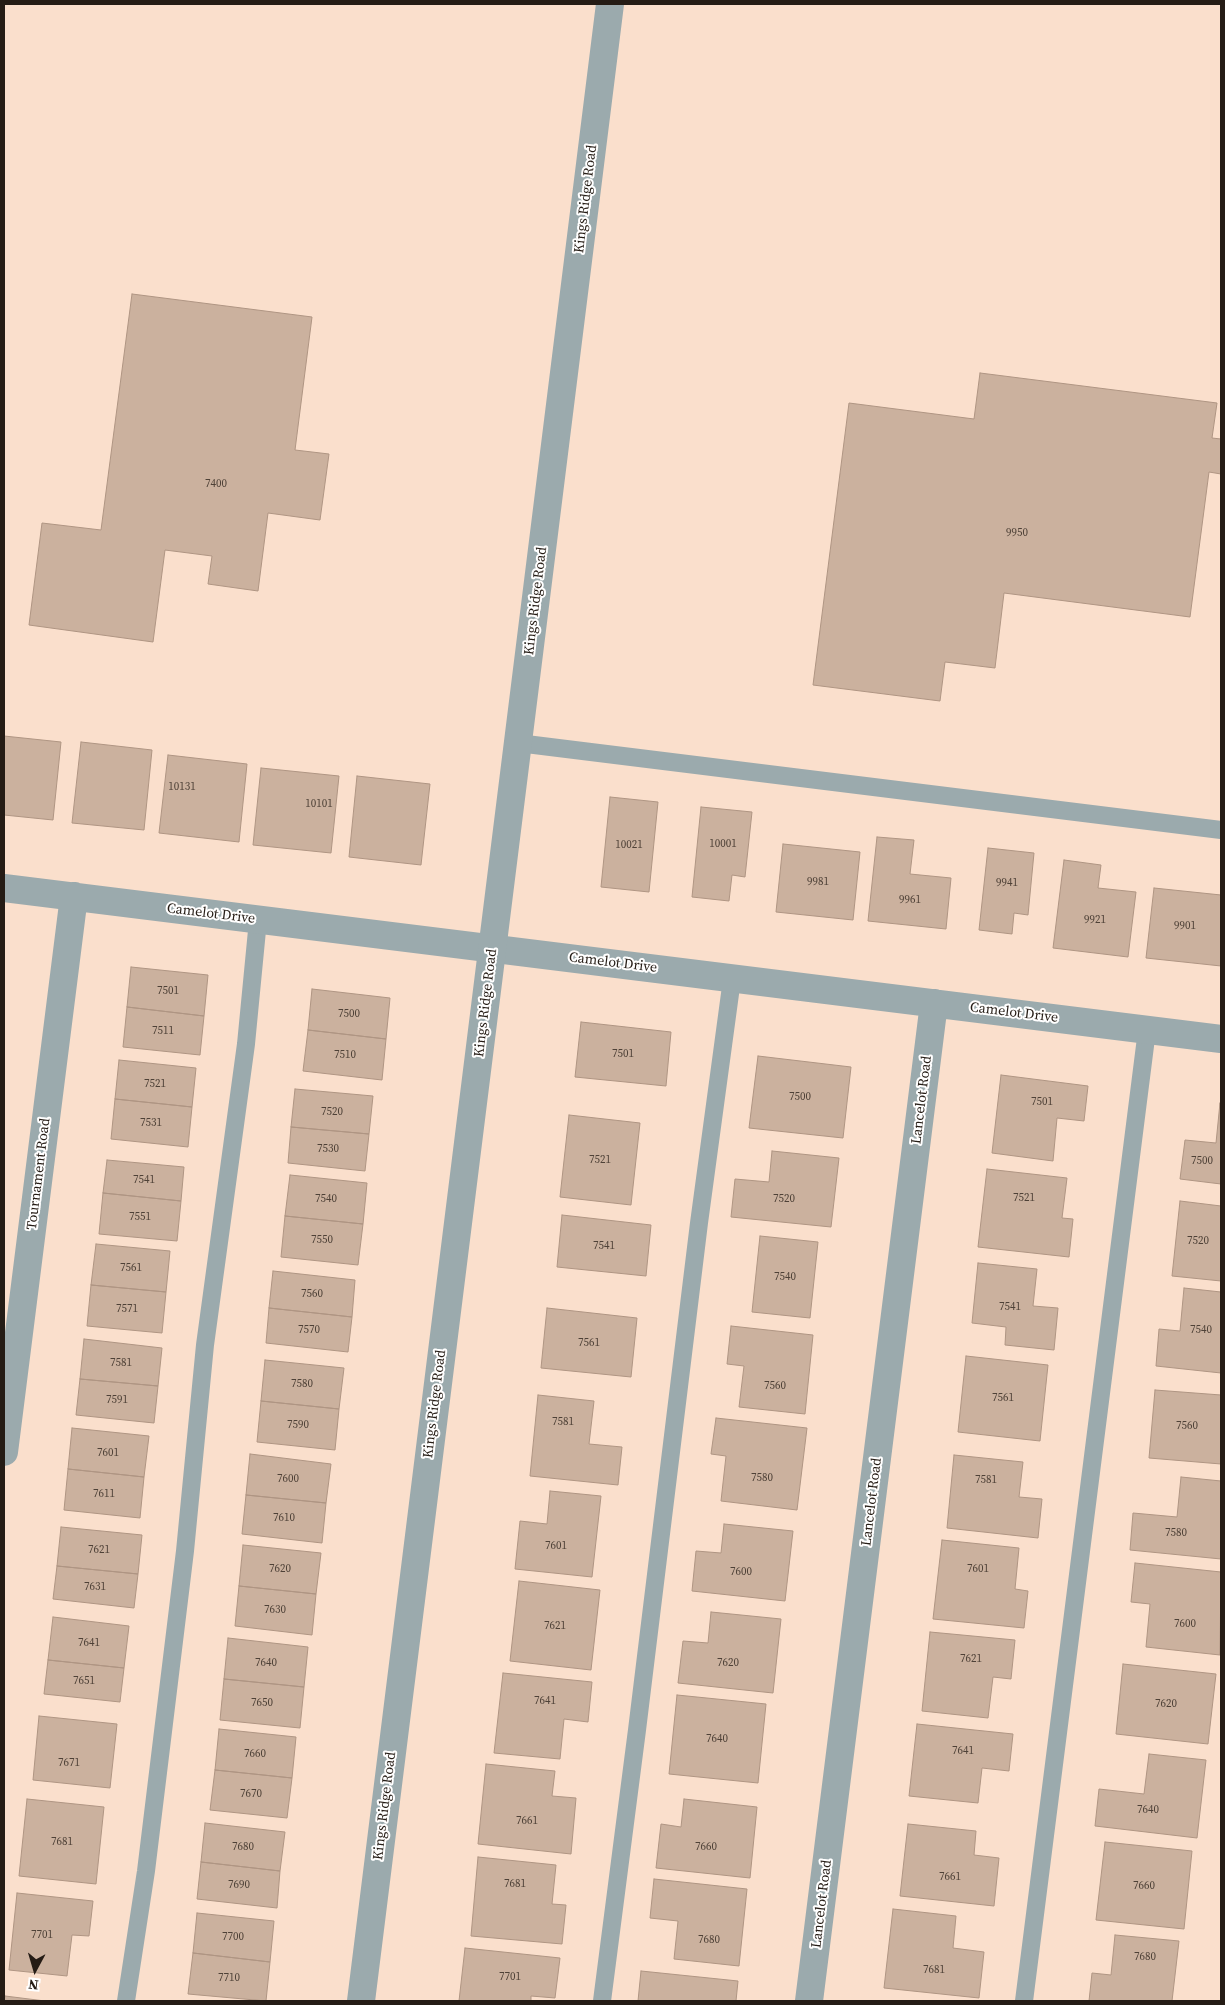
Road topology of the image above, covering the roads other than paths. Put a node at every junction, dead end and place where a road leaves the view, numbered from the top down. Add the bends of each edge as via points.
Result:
1 (610, 4) edge
2 (518, 743) junction
3 (1221, 830) edge
4 (4, 888) edge
5 (74, 896) junction
6 (258, 920) junction
7 (492, 948) junction
8 (732, 979) junction
9 (934, 1003) junction
10 (1147, 1030) junction
11 (1221, 1039) edge
12 (4, 1452) edge
13 (126, 2001) edge
14 (361, 2001) edge
15 (602, 2001) edge
16 (809, 2001) edge
17 (1024, 2001) edge

1 - 2 street, Kings Ridge Road
2 - 3 lane
2 - 7 street, Kings Ridge Road
4 - 5 street, Camelot Drive
5 - 6 street, Camelot Drive
5 - 12 street, Tournament Road
6 - 7 street, Camelot Drive
6 - 13 lane via 246,1044 205,1345 185,1551 146,1871
7 - 8 street, Camelot Drive
7 - 14 street, Kings Ridge Road
8 - 9 street, Camelot Drive
8 - 15 lane
9 - 10 street, Camelot Drive
9 - 16 street, Lancelot Road
10 - 11 street, Camelot Drive
10 - 17 lane

